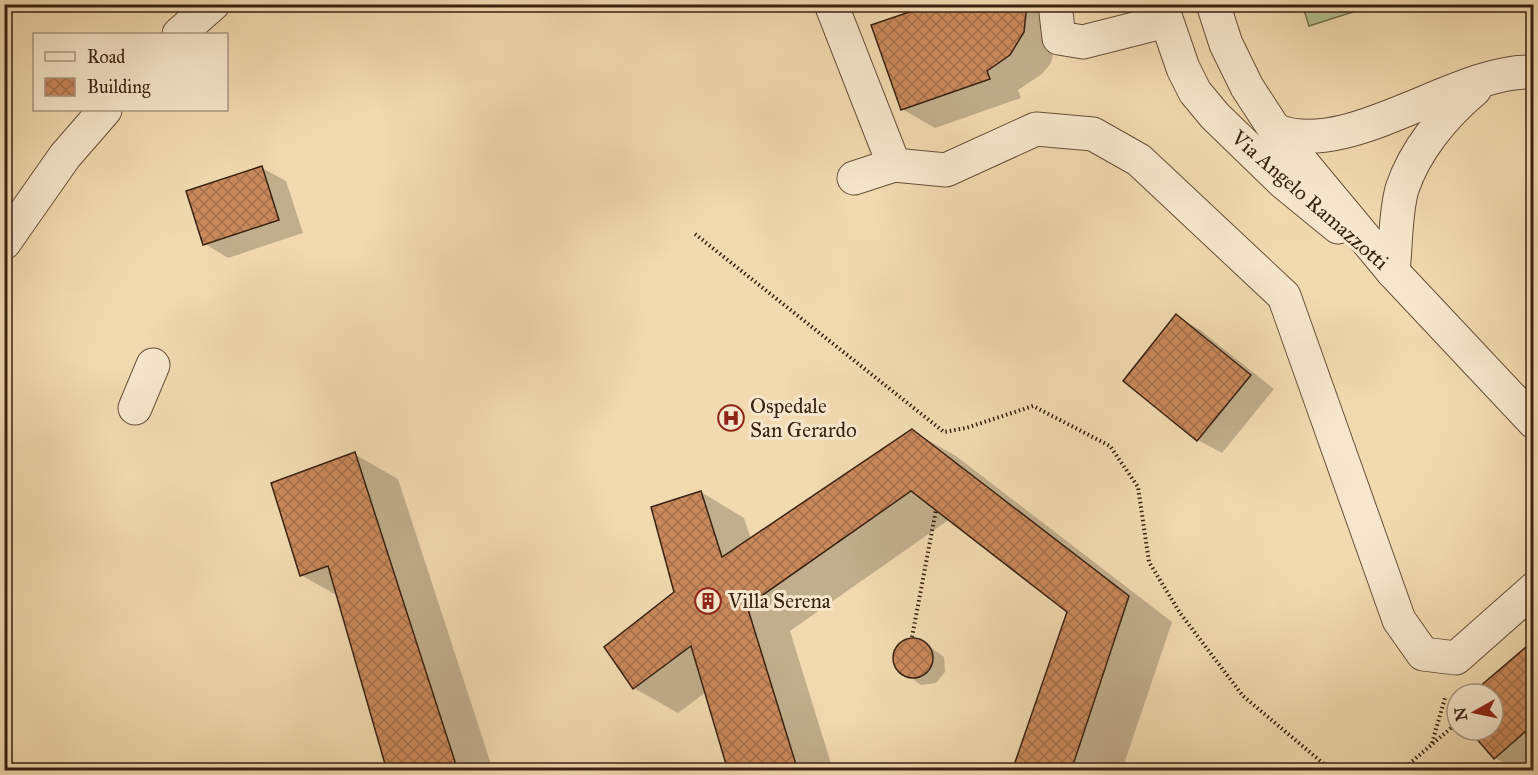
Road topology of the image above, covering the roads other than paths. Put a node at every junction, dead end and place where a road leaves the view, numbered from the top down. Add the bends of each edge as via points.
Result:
1 (213, 4) edge
2 (831, 4) edge
3 (1055, 4) edge
4 (1213, 4) edge
5 (1163, 13) edge
6 (179, 33) edge
7 (1533, 72) edge
8 (1485, 80) junction
9 (104, 111) edge
10 (1275, 130) junction
11 (894, 165) junction
12 (854, 178) dead end
13 (4, 243) edge
14 (1393, 272) junction
15 (153, 365) dead end
16 (135, 408) dead end
17 (1533, 422) edge
18 (1533, 589) edge

1 - 6 street
2 - 11 street
3 - 5 street via 1059,38 1083,42
4 - 10 street, Via Angelo Ramazzotti via 1226,44 1247,87
5 - 14 street, Via Angelo Ramazzotti via 1195,92 1215,116 1283,182
7 - 8 street
8 - 10 street via 1392,116 1317,136 1292,136
8 - 14 street via 1457,104 1414,163 1402,190
9 - 13 street via 65,156
10 - 14 street, Via Angelo Ramazzotti
11 - 12 street
11 - 18 street via 946,170 1036,129 1093,134 1138,160 1284,296 1399,620 1423,654 1456,658
14 - 17 street
15 - 16 street

